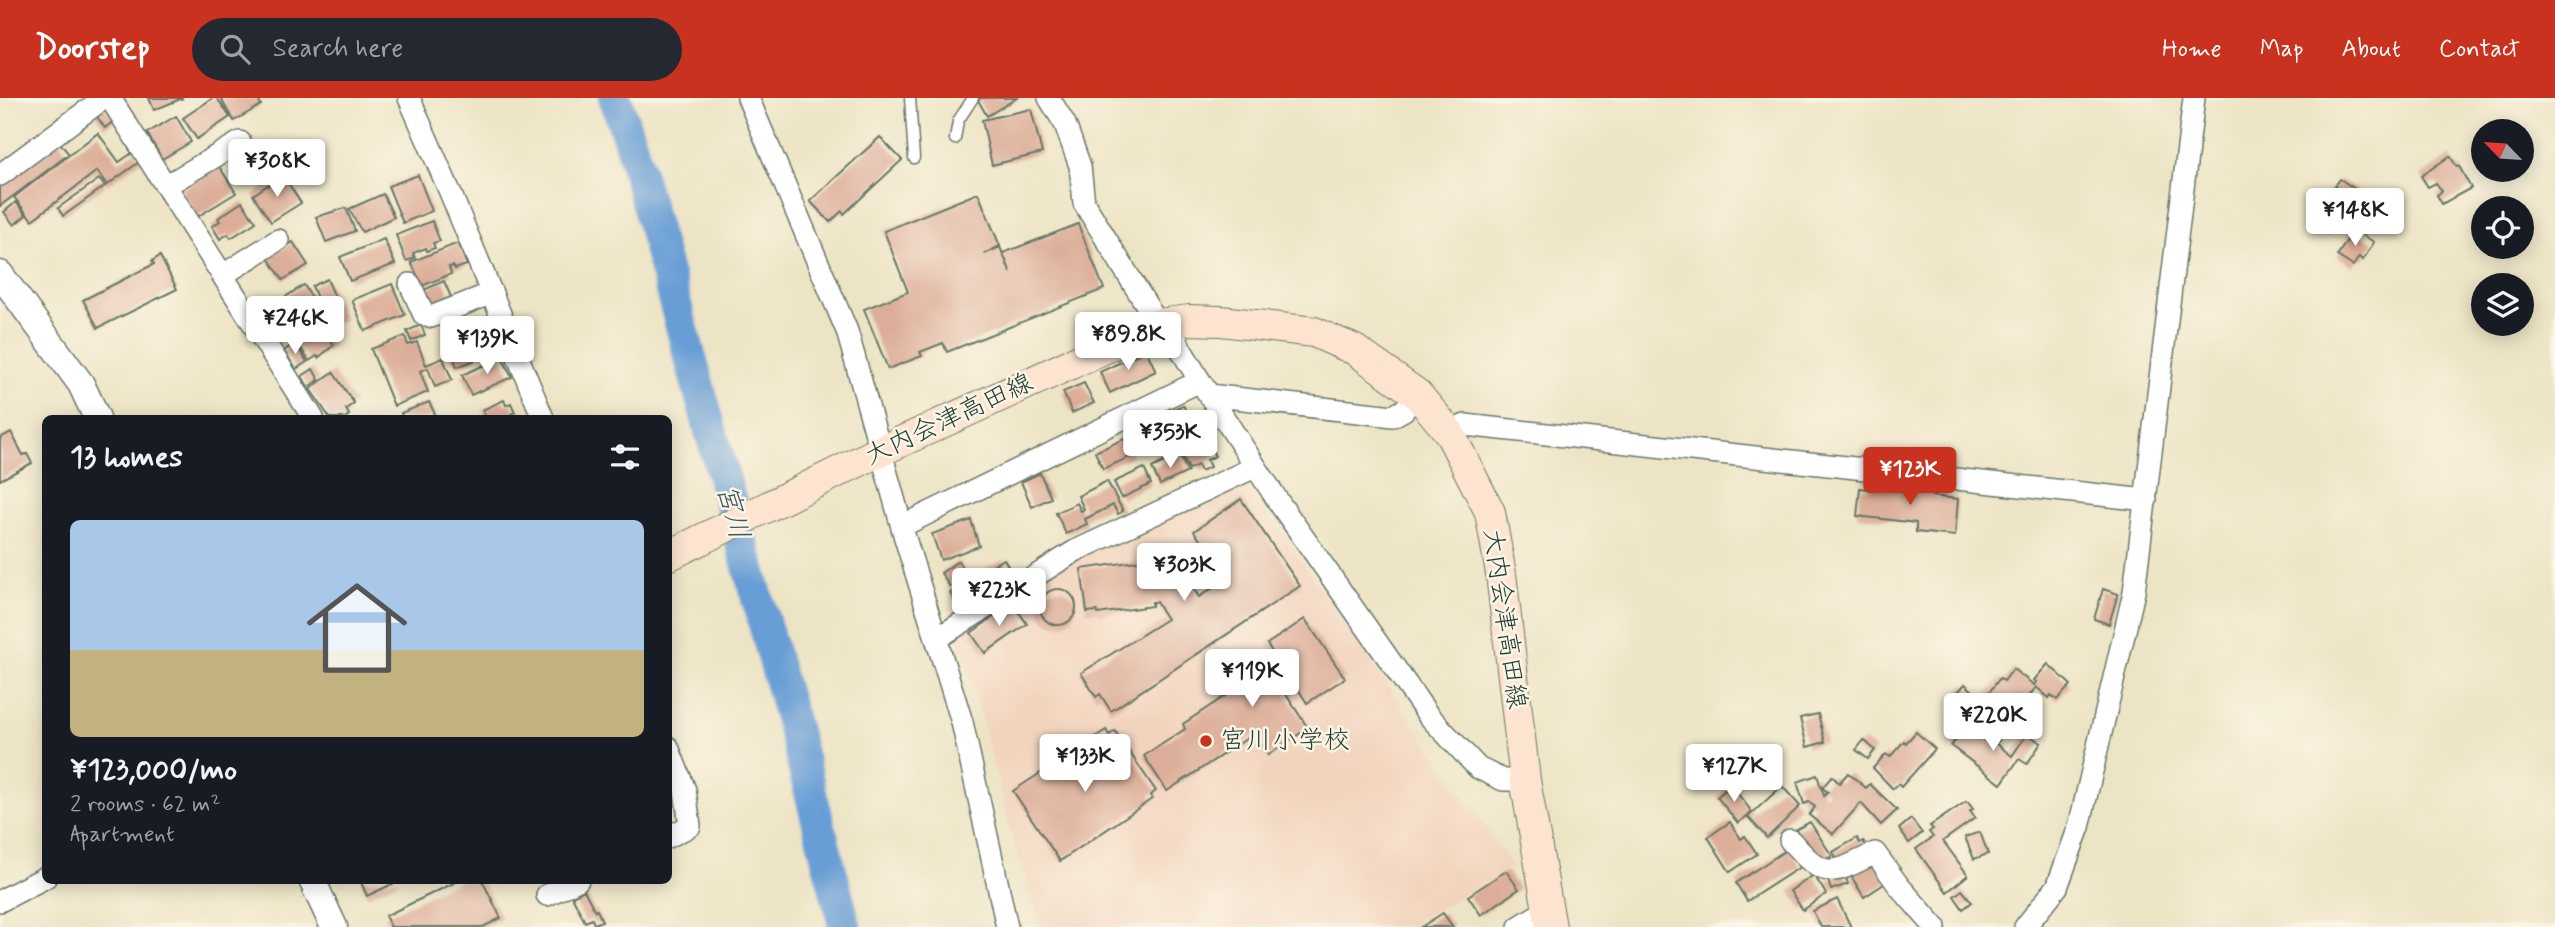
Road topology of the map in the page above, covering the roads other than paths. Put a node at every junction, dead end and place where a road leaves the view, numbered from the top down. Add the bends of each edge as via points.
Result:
1 (104, 98) edge
2 (110, 98) edge
3 (409, 98) edge
4 (748, 98) edge
5 (910, 98) edge
6 (973, 98) edge
7 (1049, 98) edge
8 (2194, 98) edge
9 (955, 139) dead end
10 (240, 142) dead end
11 (914, 158) dead end
12 (0, 175) edge
13 (167, 185) junction
14 (278, 240) dead end
15 (0, 274) edge
16 (223, 275) junction
17 (410, 284) dead end
18 (492, 293) junction
19 (1164, 323) junction
20 (1204, 388) junction
21 (1417, 394) junction
22 (96, 415) edge
23 (311, 415) edge
24 (541, 415) edge
25 (1449, 432) junction
26 (876, 453) junction
27 (1255, 467) junction
28 (2146, 500) junction
29 (902, 526) junction
30 (672, 554) edge
31 (936, 639) junction
32 (672, 757) edge
33 (1525, 780) junction
34 (672, 834) edge
35 (1790, 840) dead end
36 (42, 879) edge
37 (314, 884) edge
38 (570, 884) edge
39 (547, 895) dead end
40 (0, 901) edge
41 (1550, 918) edge
42 (334, 927) edge
43 (1007, 927) edge
44 (1519, 927) edge
45 (1936, 927) edge
46 (2025, 927) edge

1 - 12 street
2 - 13 street
3 - 18 street
4 - 26 street via 847,331
5 - 11 lane
6 - 9 lane via 958,121
7 - 19 street via 1065,124 1080,166 1084,203
8 - 28 street
10 - 13 street
13 - 16 street
14 - 16 street
15 - 22 street via 81,384
16 - 23 street
17 - 18 street via 424,315 431,317
18 - 24 street
19 - 20 street
19 - 21 main road, 大内会津高田線 via 1221,321 1314,332 1354,350
19 - 26 main road, 大内会津高田線
20 - 21 street via 1393,416
20 - 27 street
20 - 29 street
21 - 25 main road, 大内会津高田線
25 - 28 street via 1465,425
25 - 33 main road, 大内会津高田線 via 1490,512
26 - 29 street
26 - 30 main road, 大内会津高田線
27 - 31 street via 1074,551
27 - 33 street via 1428,715 1478,768 1503,780
28 - 46 street via 2134,592 2079,827 2057,887
29 - 31 street
31 - 43 street via 962,722
32 - 34 street via 685,790 690,826
33 - 41 main road, 大内会津高田線
35 - 45 street via 1810,863 1829,871 1875,853
36 - 40 street
37 - 42 street
38 - 39 street
41 - 44 street

